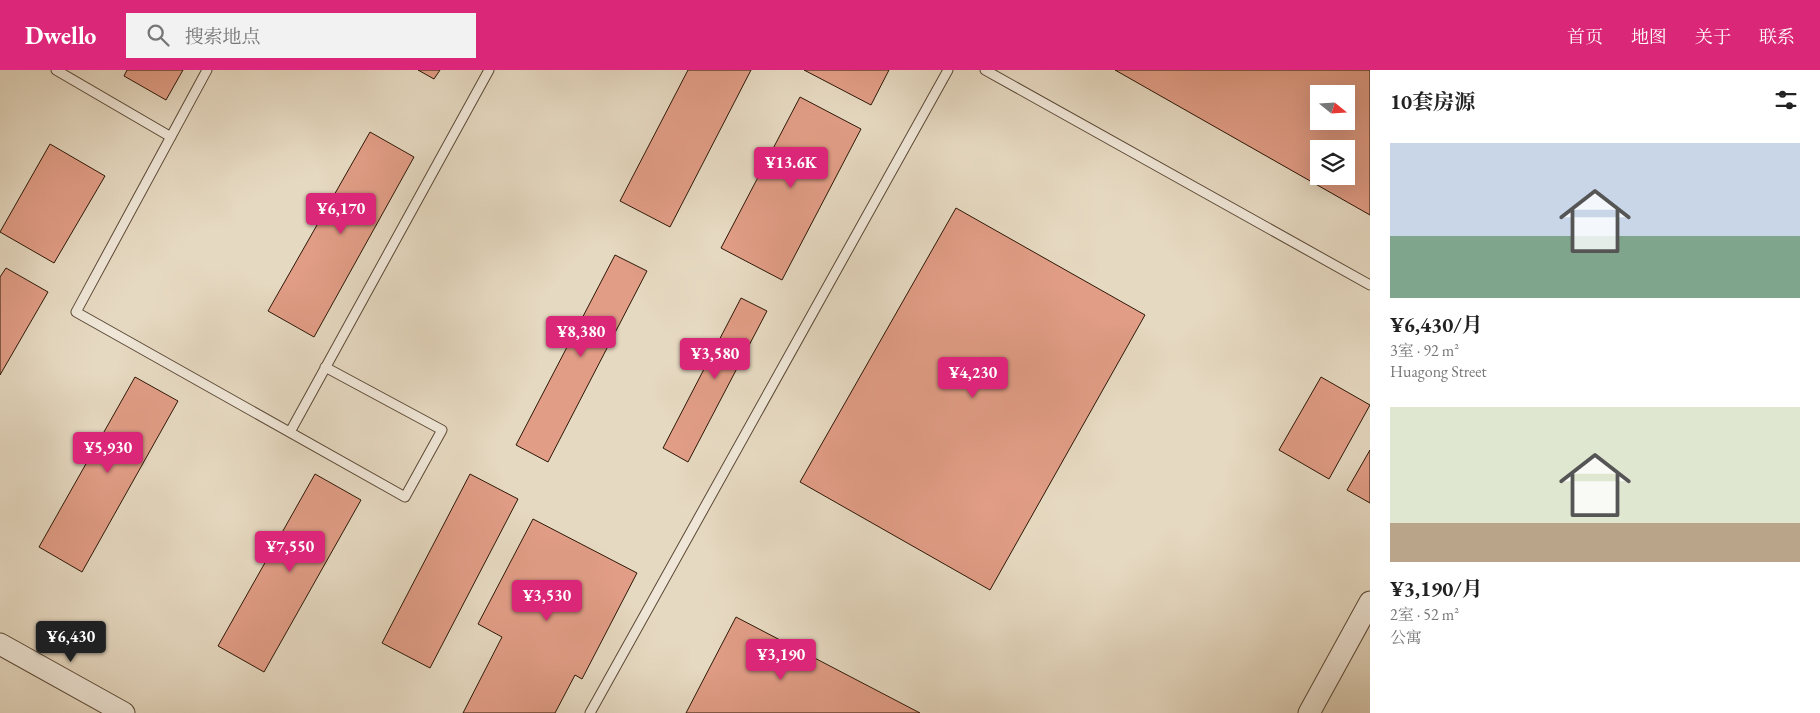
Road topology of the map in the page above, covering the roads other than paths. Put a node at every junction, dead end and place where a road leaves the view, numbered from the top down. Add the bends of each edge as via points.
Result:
1 (56, 70) edge
2 (207, 70) edge
3 (489, 70) edge
4 (948, 70) edge
5 (985, 70) edge
6 (171, 137) junction
7 (1370, 285) edge
8 (326, 367) junction
9 (290, 432) junction
10 (1370, 602) edge
11 (0, 644) edge
12 (124, 713) edge
13 (590, 713) edge
14 (1309, 713) edge

1 - 6 lane
2 - 6 lane
3 - 8 lane
4 - 13 lane
5 - 7 lane
6 - 9 lane via 76,312
8 - 9 lane
8 - 9 lane via 442,430 406,497
10 - 14 street
11 - 12 street

